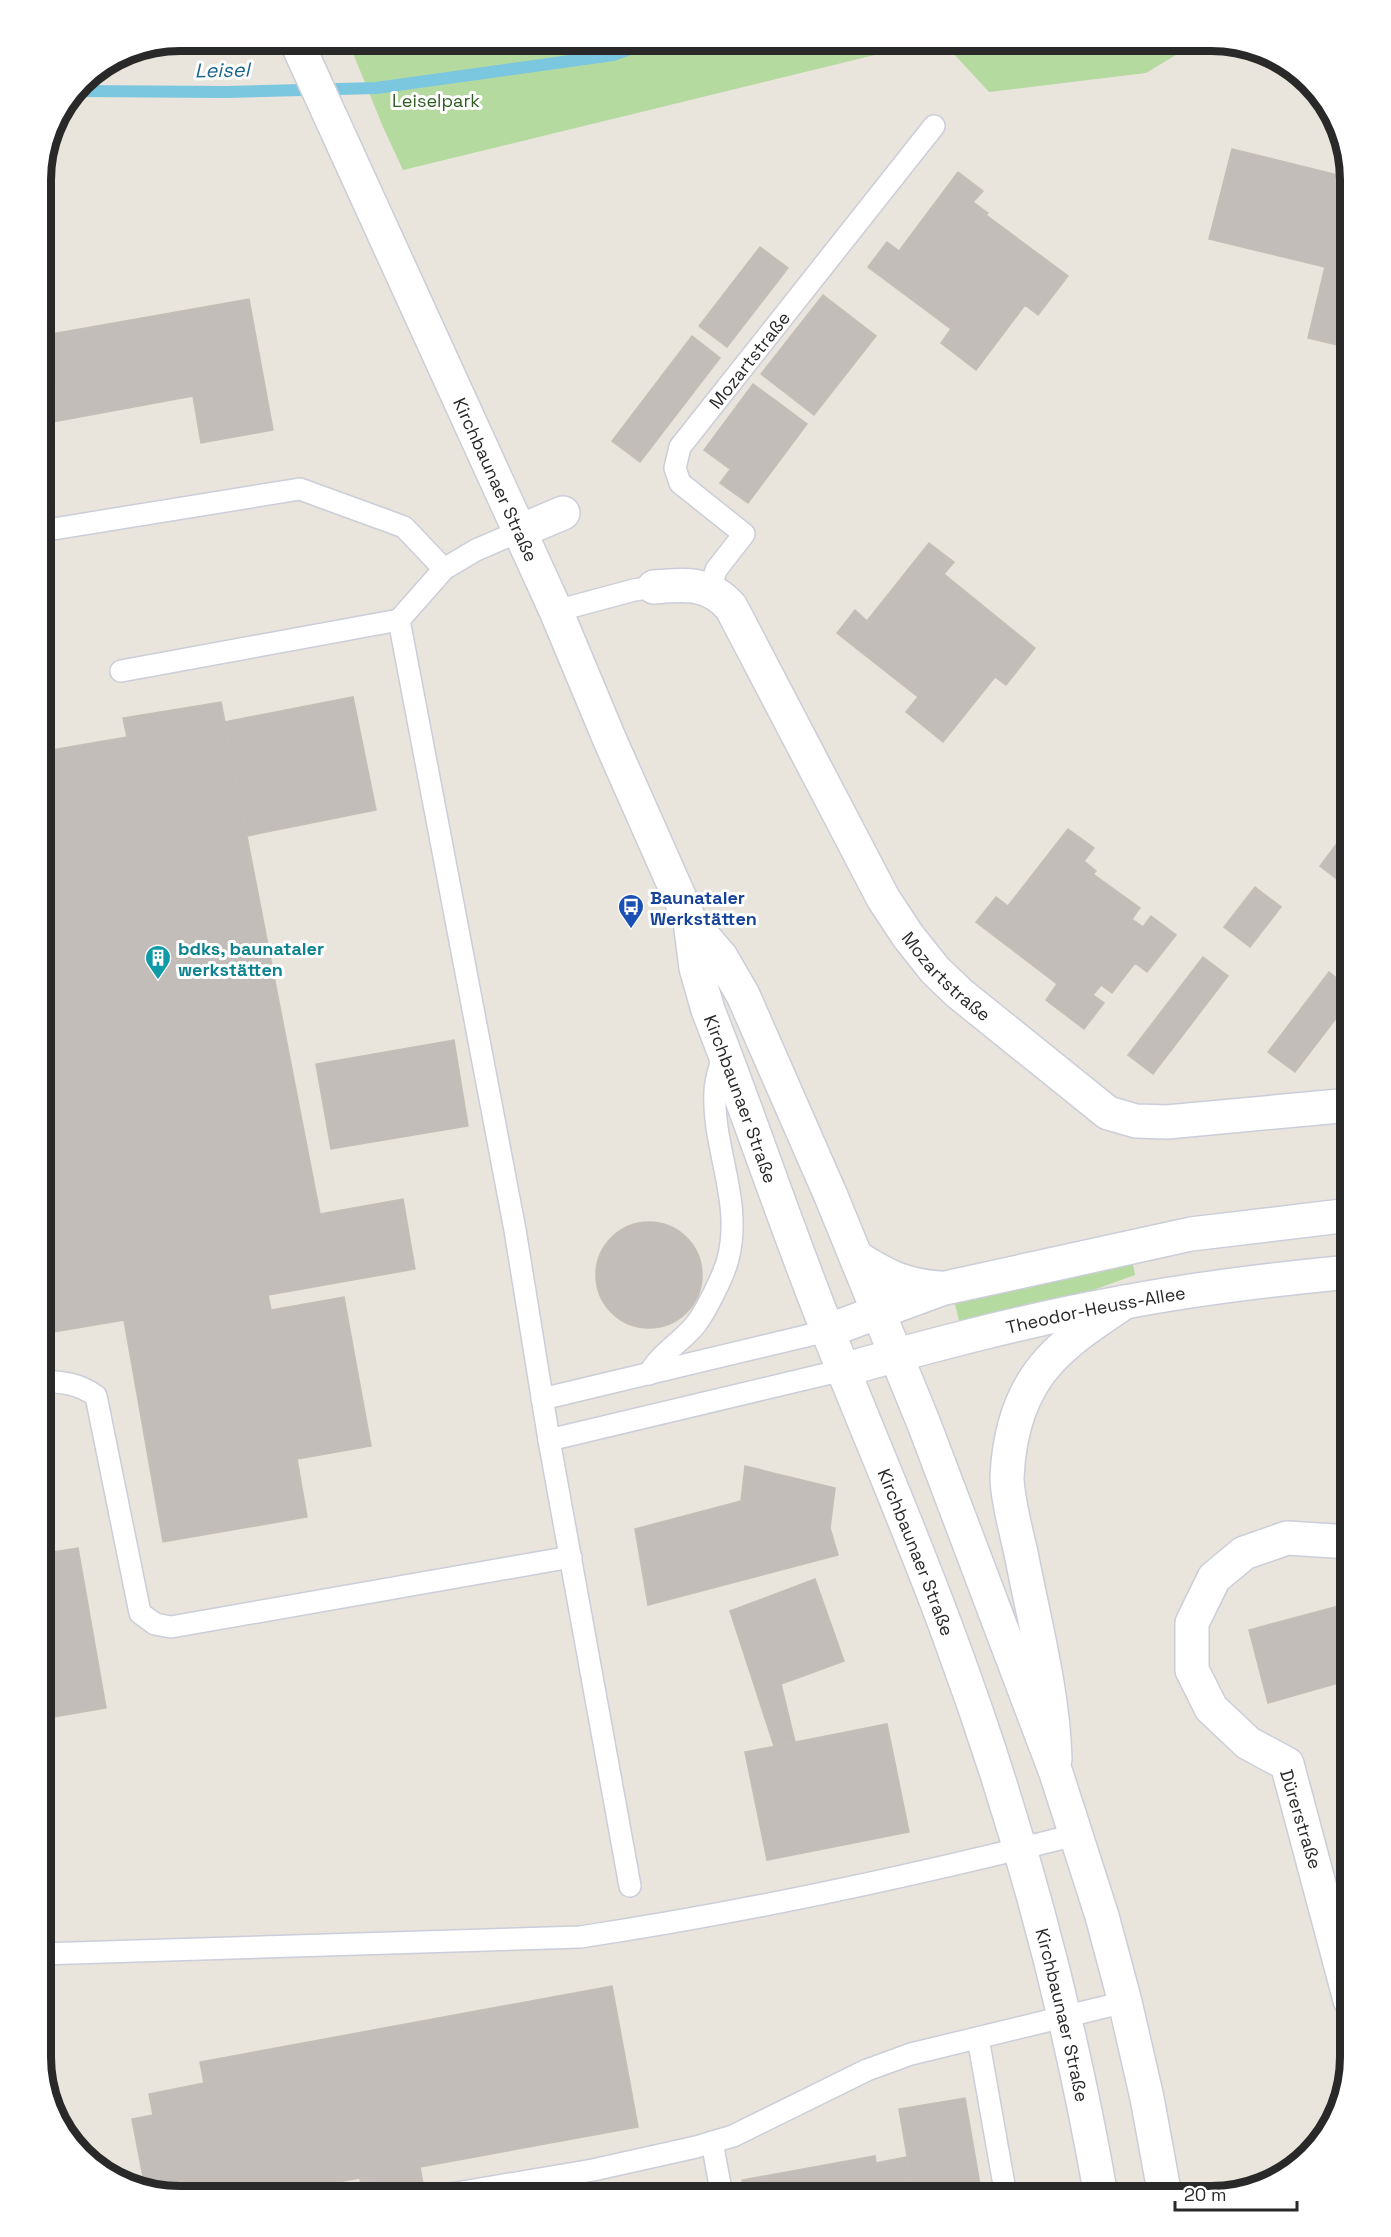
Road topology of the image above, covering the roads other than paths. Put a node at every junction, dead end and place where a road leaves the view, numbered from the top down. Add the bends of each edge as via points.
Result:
1 (301, 51) edge
2 (934, 126) dead end
3 (563, 513) dead end
4 (51, 529) edge
5 (520, 531) junction
6 (444, 569) junction
7 (654, 587) joint
8 (710, 590) junction
9 (556, 611) junction
10 (399, 620) junction
11 (121, 671) dead end
12 (690, 921) junction
13 (724, 1051) junction
14 (1340, 1106) edge
15 (1340, 1216) edge
16 (856, 1257) junction
17 (1340, 1273) edge
18 (941, 1289) junction
19 (1125, 1302) junction
20 (879, 1311) junction
21 (827, 1331) junction
22 (896, 1355) junction
23 (843, 1370) junction
24 (650, 1374) junction
25 (51, 1381) edge
26 (542, 1399) junction
27 (549, 1440) junction
28 (1340, 1541) edge
29 (571, 1557) junction
30 (1056, 1773) junction
31 (1075, 1835) junction
32 (1020, 1849) junction
33 (630, 1886) dead end
34 (51, 1954) edge
35 (1340, 1963) edge
36 (1125, 2002) junction
37 (1065, 2016) junction
38 (978, 2038) junction
39 (712, 2142) junction
40 (498, 2186) edge
41 (720, 2186) edge
42 (1004, 2186) edge
43 (1099, 2186) edge
44 (1163, 2186) edge

1 - 5 street, Kirchbaunaer Straße
2 - 8 lane, Mozartstraße via 680,447 675,468 680,483 744,534 716,570
3 - 5 street
4 - 6 lane via 300,489 405,527
5 - 6 lane
5 - 9 street, Kirchbaunaer Straße
6 - 10 lane
7 - 8 street via 676,585
7 - 9 lane
8 - 14 street, Mozartstraße via 731,607 884,898 908,936 959,993 1108,1113 1137,1121 1167,1122
9 - 12 street, Kirchbaunaer Straße
10 - 11 lane
10 - 26 lane via 515,1230
12 - 13 street, Kirchbaunaer Straße via 696,968
12 - 16 street, Kirchbaunaer Straße via 721,957 743,995
13 - 21 street, Kirchbaunaer Straße
13 - 24 lane via 714,1090 731,1196 733,1229 728,1259 696,1324 654,1364
15 - 18 street via 1191,1234
16 - 18 street via 886,1276
16 - 20 street, Kirchbaunaer Straße
17 - 19 street, Theodor-Heuss-Allee
18 - 20 street
19 - 22 street, Theodor-Heuss-Allee
19 - 30 street, Kirchbaunaer Straße via 1076,1335 1049,1361 1017,1413 1011,1441 1007,1480 1048,1695
20 - 21 street
20 - 22 street, Kirchbaunaer Straße
21 - 23 street, Kirchbaunaer Straße
21 - 24 lane
22 - 23 street, Theodor-Heuss-Allee
22 - 30 street, Kirchbaunaer Straße
23 - 27 lane
23 - 32 street, Kirchbaunaer Straße via 950,1638
24 - 26 lane
25 - 29 lane via 83,1386 96,1396 140,1613 154,1624 171,1627
26 - 27 lane
27 - 29 lane
28 - 35 street, Dürerstraße via 1287,1538 1244,1553 1214,1578 1192,1623 1192,1670 1211,1708 1248,1743 1287,1764
29 - 33 lane
30 - 31 street, Kirchbaunaer Straße
31 - 32 lane
31 - 36 street, Kirchbaunaer Straße
32 - 34 lane via 906,1876 580,1937
32 - 37 street, Kirchbaunaer Straße
36 - 37 lane
36 - 44 street, Kirchbaunaer Straße
37 - 38 lane
37 - 43 street, Kirchbaunaer Straße
38 - 39 lane via 911,2054 867,2070 733,2136
38 - 42 lane
39 - 40 lane via 593,2170
39 - 41 lane

